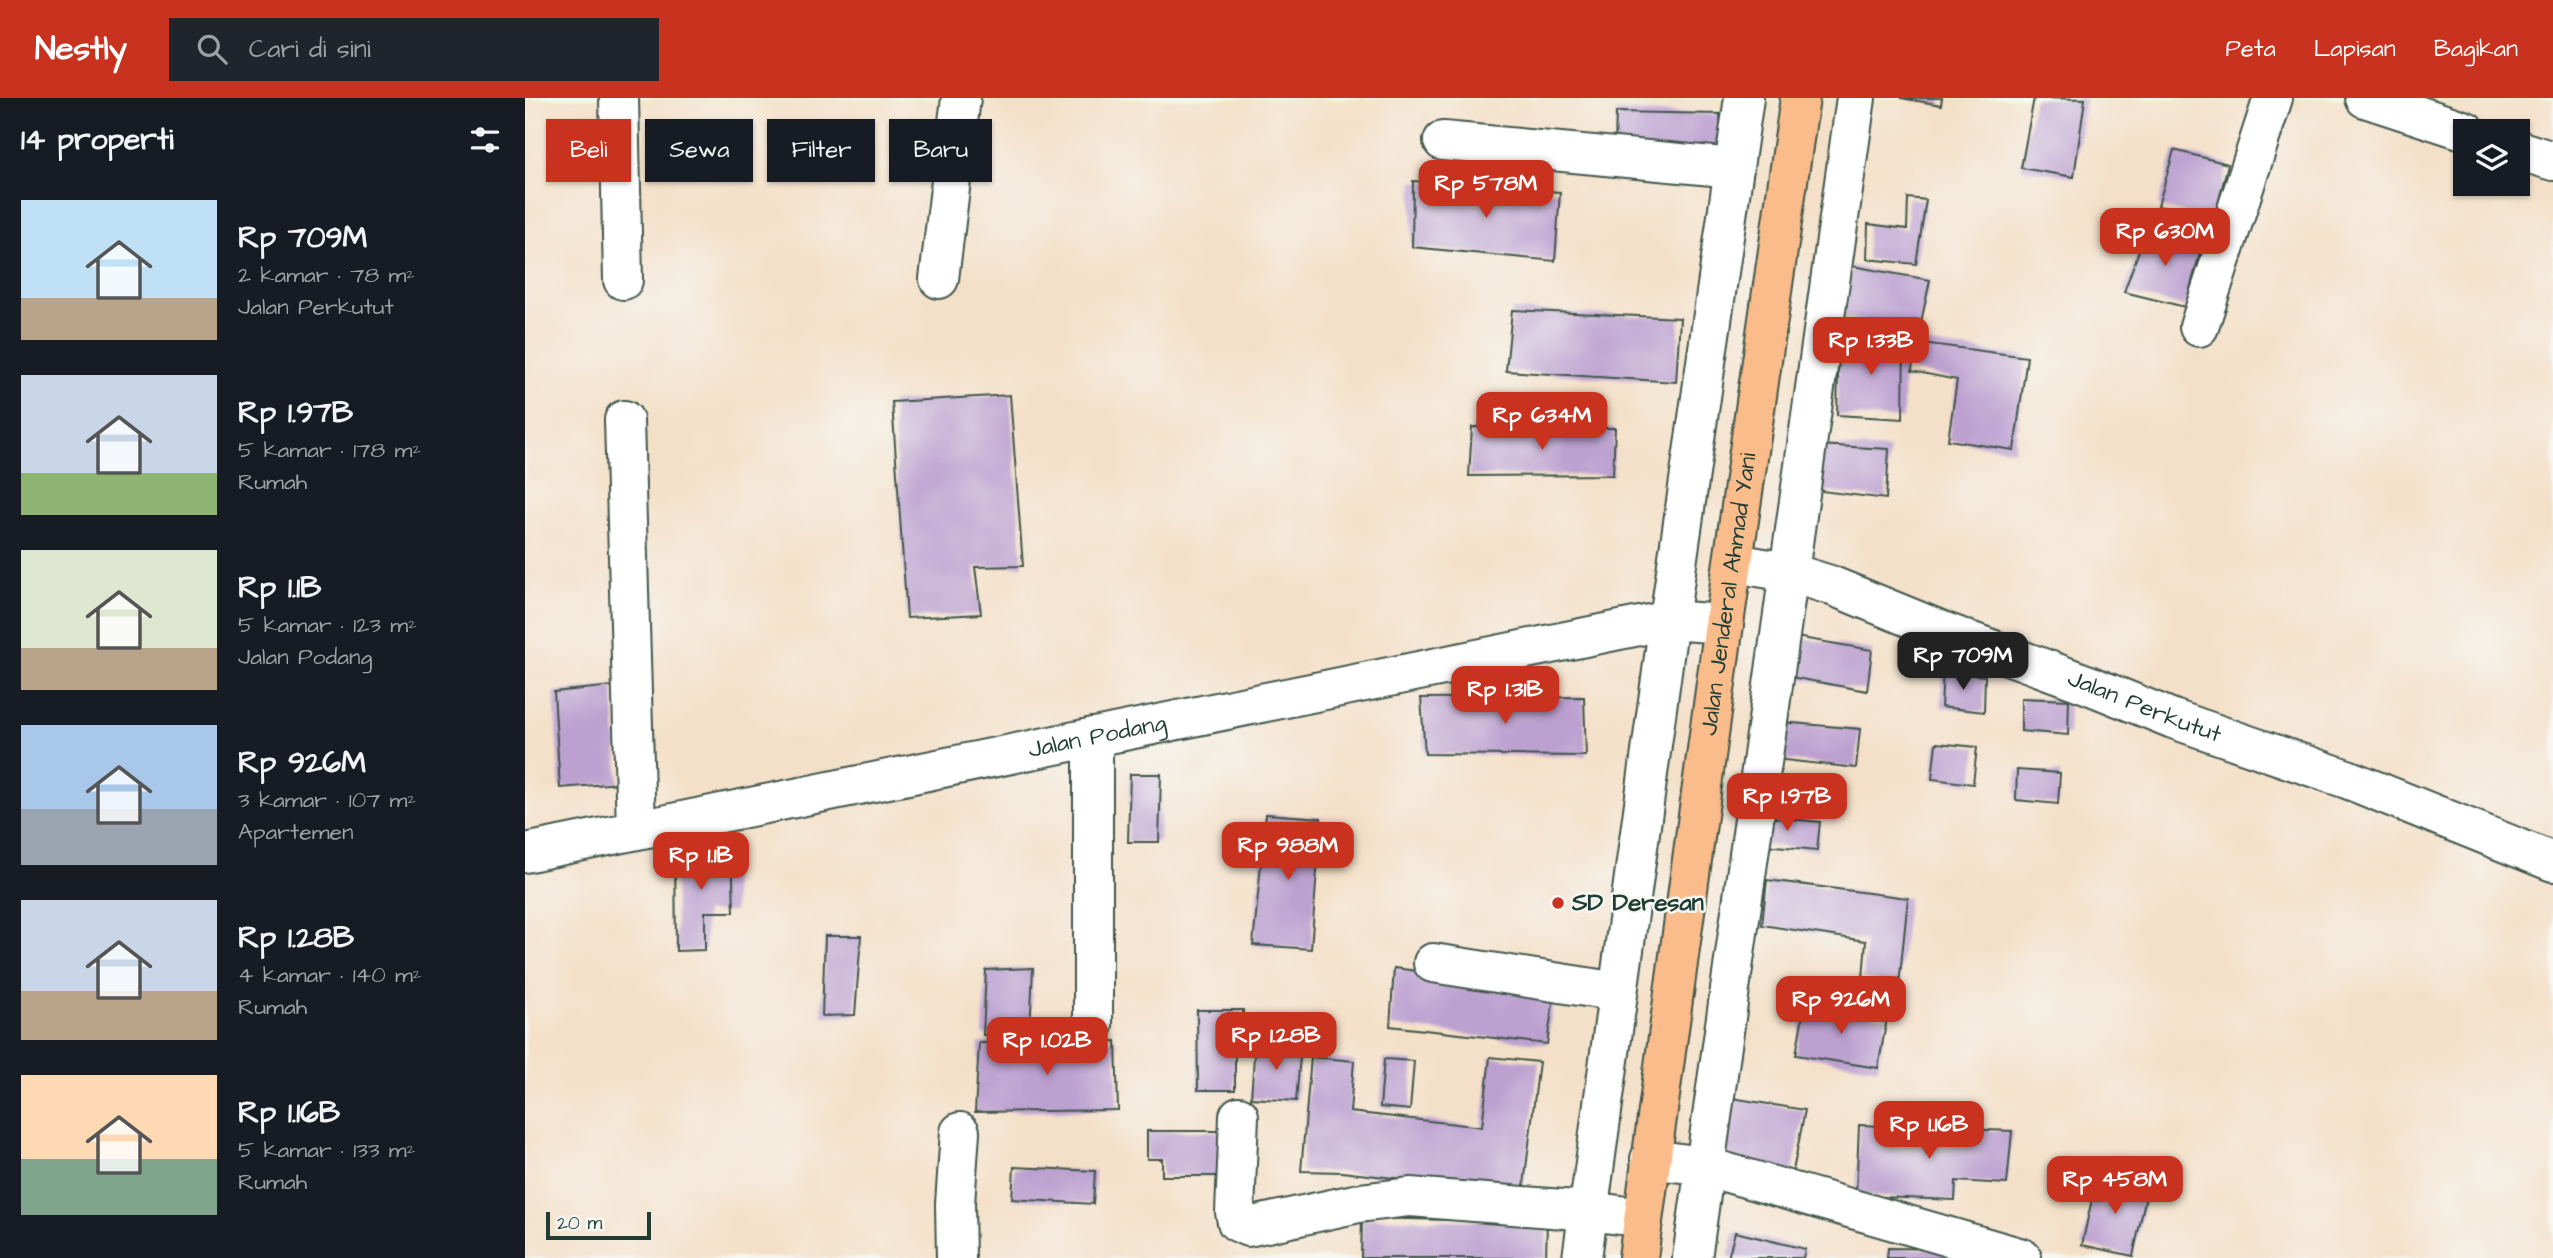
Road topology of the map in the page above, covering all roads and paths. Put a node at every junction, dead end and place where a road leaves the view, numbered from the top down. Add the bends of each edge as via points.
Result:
1 (619, 98) edge
2 (961, 98) edge
3 (1744, 98) edge
4 (1800, 98) edge
5 (1856, 98) edge
6 (2273, 98) edge
7 (2365, 98) edge
8 (2453, 127) edge
9 (1443, 141) dead end
10 (2530, 153) edge
11 (2553, 162) edge
12 (1734, 168) junction
13 (939, 279) dead end
14 (623, 280) dead end
15 (2199, 327) dead end
16 (624, 420) dead end
17 (1734, 563) junction
18 (1788, 572) junction
19 (1669, 620) junction
20 (1724, 624) junction
21 (1093, 737) junction
22 (636, 829) junction
23 (525, 853) edge
24 (2553, 862) edge
25 (1433, 963) dead end
26 (1618, 992) junction
27 (1093, 1025) dead end
28 (1239, 1116) dead end
29 (960, 1132) dead end
30 (1650, 1159) junction
31 (1704, 1166) junction
32 (1588, 1211) junction
33 (1643, 1218) junction
34 (956, 1258) edge
35 (1582, 1258) edge
36 (1638, 1258) edge
37 (1692, 1258) edge
38 (2022, 1258) edge

1 - 14 street
2 - 13 street
3 - 12 street
4 - 17 main road, Jalan Jenderal Ahmad Yani
5 - 18 street
6 - 15 street
7 - 8 street
9 - 12 street
10 - 11 street
12 - 19 street
16 - 22 street
17 - 18 street, Jalan Perkutut
17 - 20 main road, Jalan Jenderal Ahmad Yani
18 - 24 street, Jalan Perkutut via 2173,719 2347,779
18 - 31 street
19 - 20 street, Jalan Podang
19 - 21 street, Jalan Podang
19 - 26 street
20 - 30 main road, Jalan Jenderal Ahmad Yani
21 - 22 street, Jalan Podang
21 - 27 street
22 - 23 street, Jalan Podang
25 - 26 street
26 - 32 street
28 - 32 street via 1235,1212 1237,1222 1248,1227 1386,1198
29 - 34 street
30 - 31 street
30 - 33 main road, Jalan Jenderal Ahmad Yani
31 - 37 street
31 - 38 street
32 - 33 street
32 - 35 street
33 - 36 main road, Jalan Jenderal Ahmad Yani

